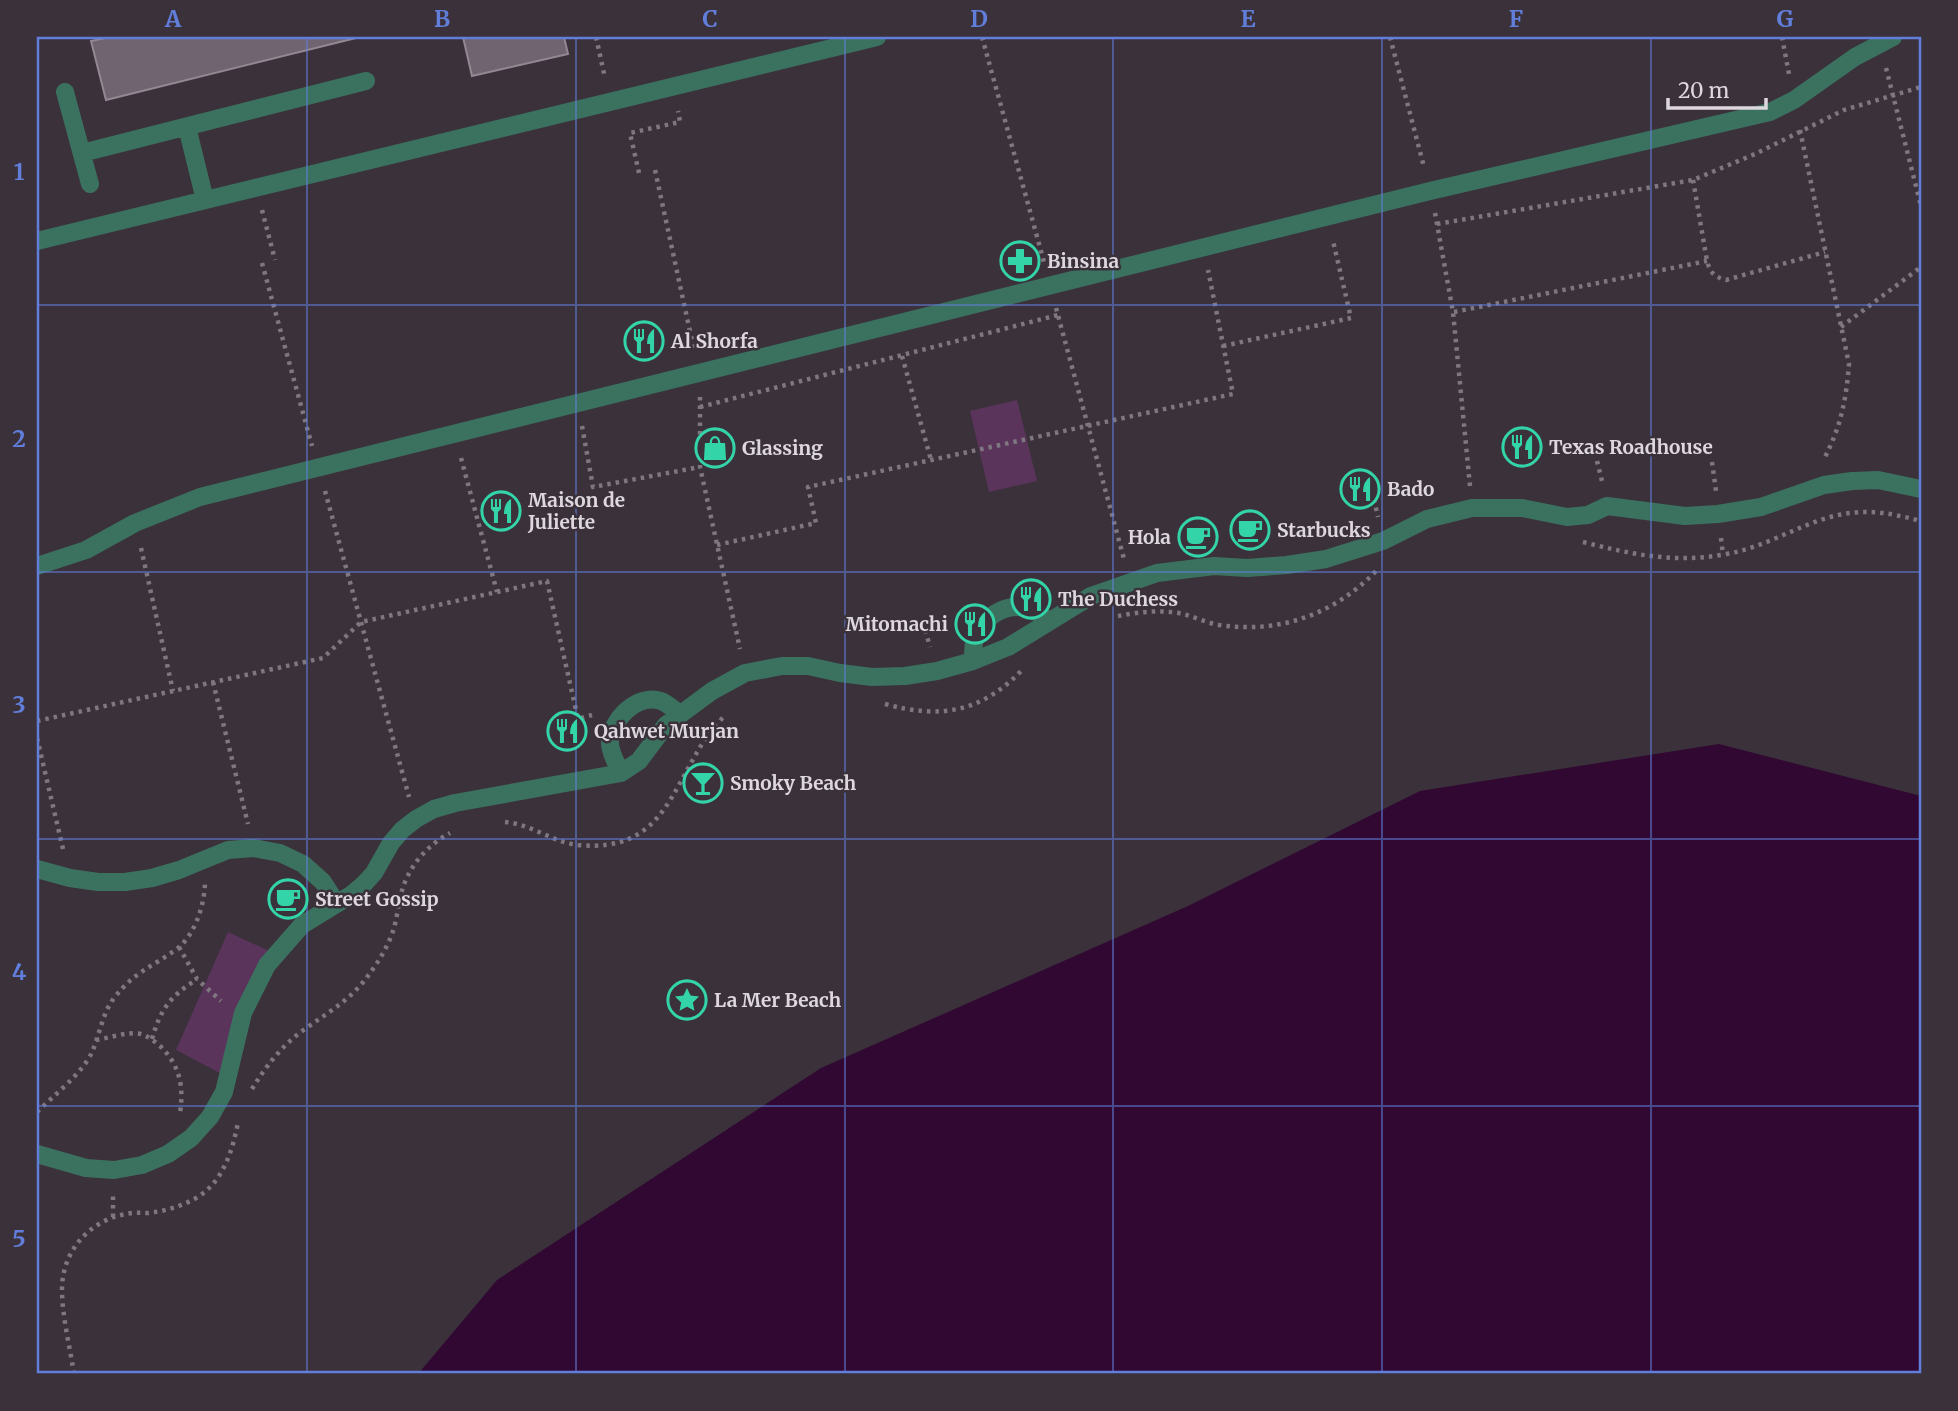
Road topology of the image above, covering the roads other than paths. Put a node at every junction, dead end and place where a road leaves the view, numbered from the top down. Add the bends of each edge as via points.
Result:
1 (877, 37) edge
2 (1886, 41) edge
3 (366, 81) dead end
4 (65, 92) dead end
5 (187, 127) junction
6 (82, 153) junction
7 (90, 184) dead end
8 (205, 200) junction
9 (37, 241) edge
10 (1921, 489) edge
11 (37, 566) edge
12 (1049, 621) junction
13 (973, 661) junction
14 (680, 713) junction
15 (621, 773) junction
16 (37, 869) edge
17 (337, 904) junction
18 (37, 1154) edge

1 - 8 street
2 - 11 street via 1794,100 1744,119 1430,191 200,497 135,523 86,550
3 - 5 street
4 - 6 street
5 - 6 street
5 - 8 street
6 - 7 street
8 - 9 street
10 - 12 street via 1878,480 1852,481 1824,485 1761,507 1685,516 1607,506 1588,515 1566,517 1522,508 1472,508 1427,519 1383,541 1326,559 1157,573 1099,593
12 - 13 street via 1008,647
12 - 13 street via 1032,609 1013,606 999,610 982,625 974,642
13 - 14 street via 905,676 861,676 782,666 745,673
14 - 15 street via 654,737 639,761
14 - 15 street via 660,700 627,708 614,726 609,744
15 - 17 street via 434,809 397,837 363,885
16 - 17 street via 111,882 152,878 228,850 254,848 303,864 323,882
17 - 18 street via 302,925 267,965 243,1013 224,1092 191,1138 142,1165 114,1170 86,1168

